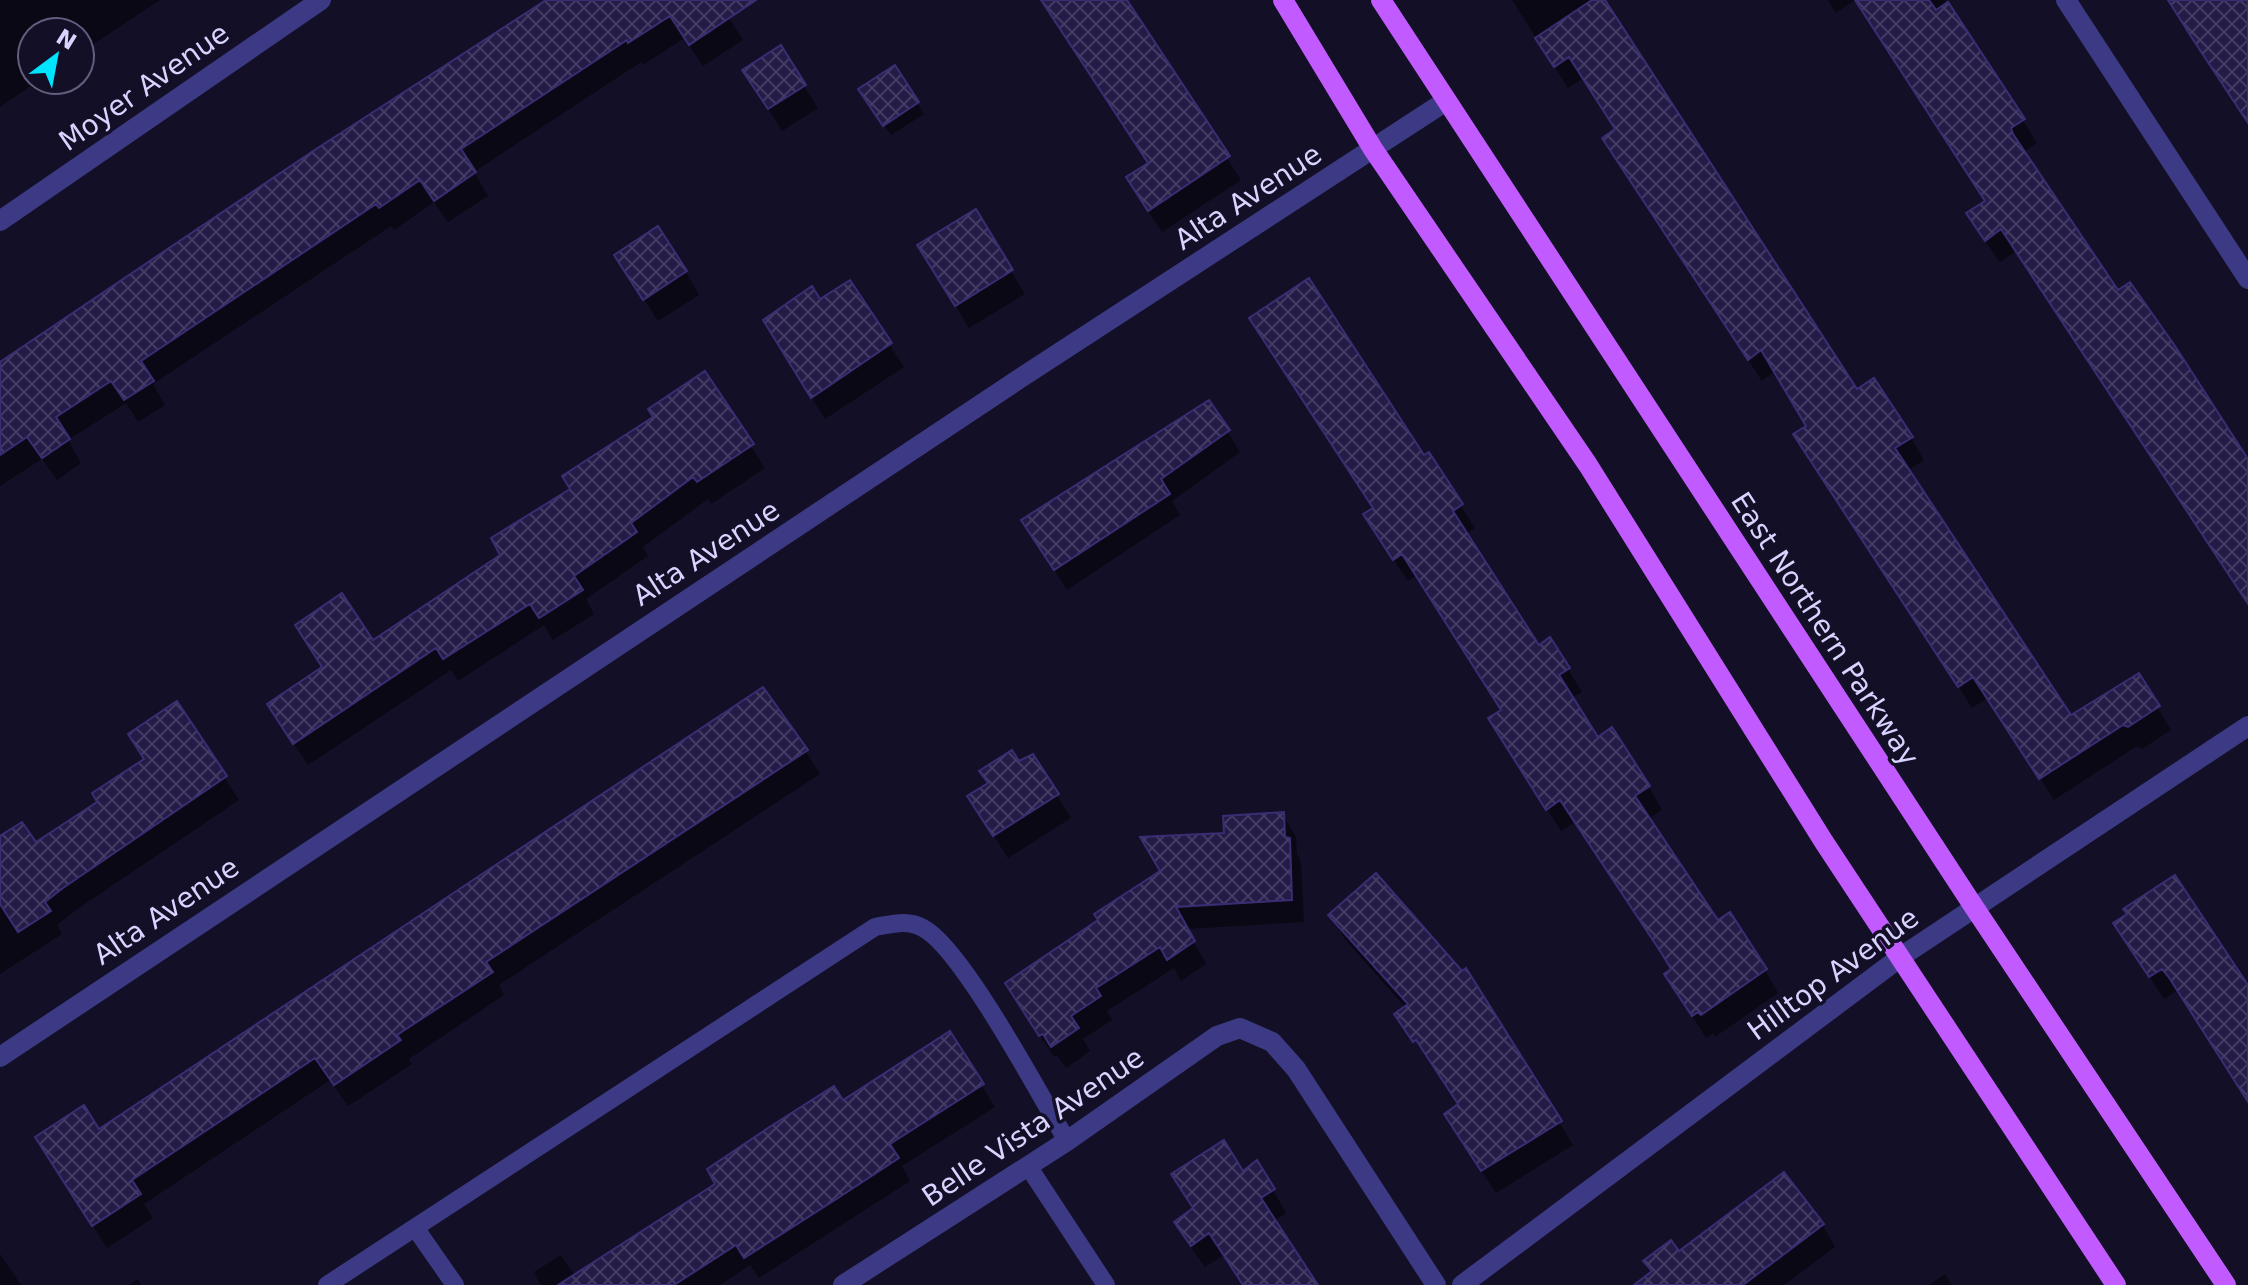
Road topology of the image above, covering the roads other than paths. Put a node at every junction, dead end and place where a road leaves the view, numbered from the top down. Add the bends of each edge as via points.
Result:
1 (321, 0) edge
2 (1283, 0) edge
3 (1381, 0) edge
4 (2066, 0) edge
5 (1446, 101) junction
6 (1373, 149) junction
7 (0, 221) edge
8 (2248, 279) edge
9 (2248, 726) edge
10 (1974, 907) junction
11 (1902, 956) junction
12 (0, 1057) edge
13 (1067, 1141) junction
14 (1028, 1166) junction
15 (416, 1229) junction
16 (327, 1285) edge
17 (455, 1285) edge
18 (843, 1285) edge
19 (1106, 1285) edge
20 (1436, 1285) edge
21 (1462, 1285) edge
22 (2116, 1285) edge
23 (2226, 1285) edge

1 - 7 street, Moyer Avenue
2 - 6 main road
3 - 5 main road, East Northern Parkway
4 - 8 street
5 - 6 street, Alta Avenue
5 - 10 main road, East Northern Parkway
6 - 11 main road via 1588,465
6 - 12 street, Alta Avenue
9 - 10 street, Hilltop Avenue
10 - 11 street, Hilltop Avenue
10 - 23 main road, East Northern Parkway
11 - 21 street, Hilltop Avenue
11 - 22 main road
13 - 14 street, Belle Vista Avenue
13 - 15 lane via 987,1006 941,942 905,922 875,927 848,943
13 - 20 street, Belle Vista Avenue via 1217,1036 1240,1028 1256,1033 1272,1042 1296,1069
14 - 18 street, Belle Vista Avenue
14 - 19 lane
15 - 16 lane
15 - 17 lane

